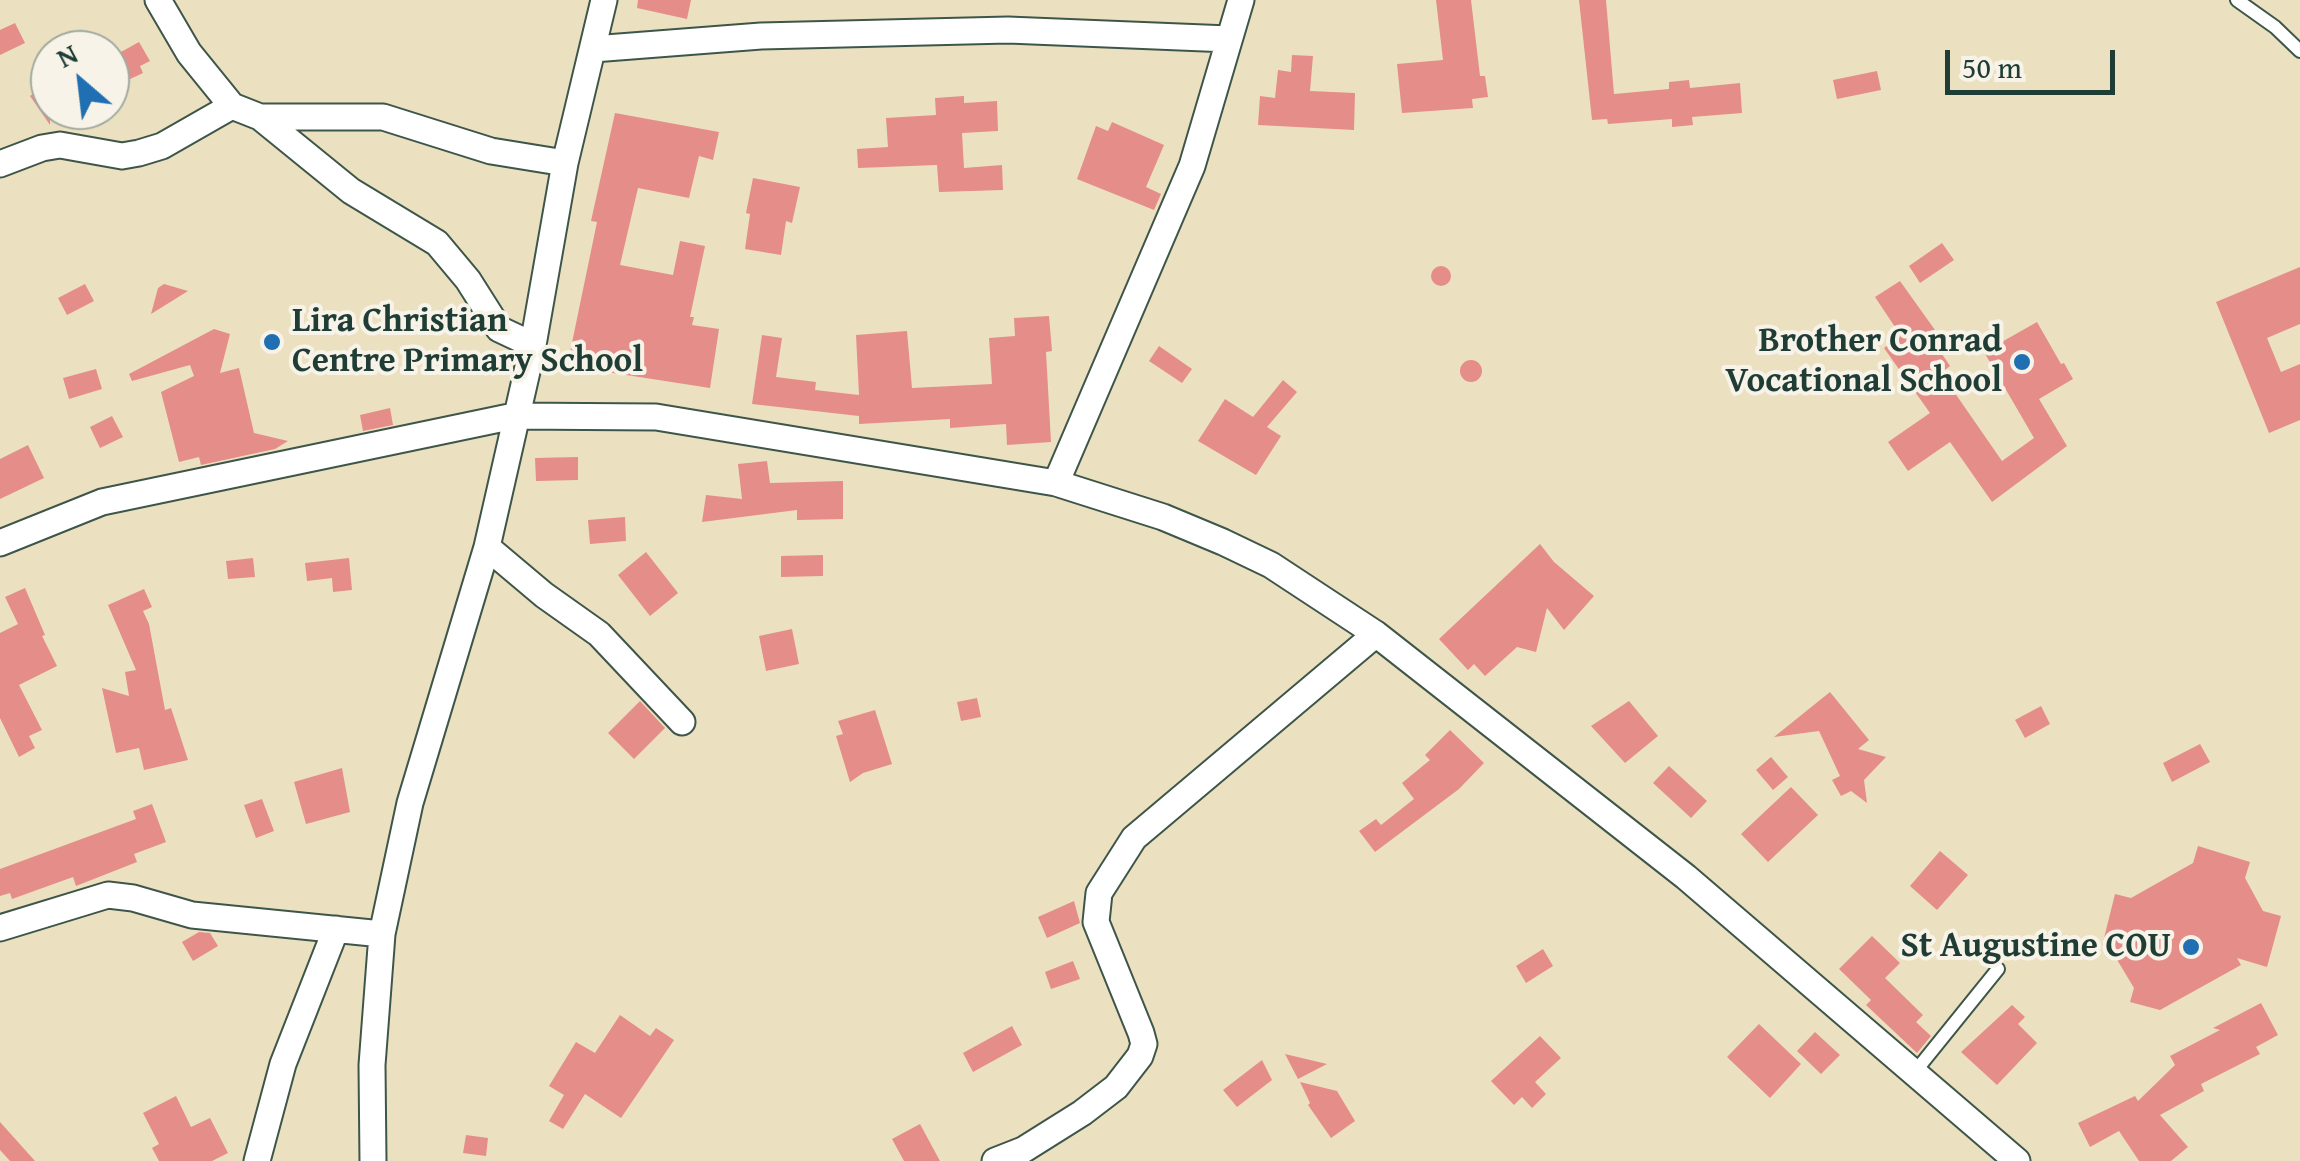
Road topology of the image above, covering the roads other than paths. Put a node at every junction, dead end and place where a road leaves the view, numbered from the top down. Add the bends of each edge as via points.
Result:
1 (158, 0) edge
2 (604, 0) edge
3 (1241, 0) edge
4 (2238, 0) edge
5 (1229, 39) junction
6 (593, 49) junction
7 (2300, 51) edge
8 (232, 106) junction
9 (260, 117) junction
10 (565, 163) junction
11 (0, 164) edge
12 (533, 345) junction
13 (514, 416) junction
14 (1056, 483) junction
15 (0, 544) edge
16 (486, 547) junction
17 (1376, 634) junction
18 (682, 722) dead end
19 (0, 928) edge
20 (336, 929) junction
21 (382, 934) junction
22 (1998, 969) dead end
23 (1914, 1073) junction
24 (257, 1161) edge
25 (373, 1161) edge
26 (995, 1161) edge
27 (2018, 1161) edge

1 - 8 street
2 - 6 street
3 - 5 street
4 - 7 lane
5 - 6 street via 1008,30 761,36
5 - 14 street via 1192,166
6 - 10 street
8 - 9 street
8 - 11 street via 139,153 60,146
9 - 10 street via 383,117 492,151
9 - 12 street via 351,191 437,243 499,329
10 - 12 street
12 - 13 street
13 - 14 street via 656,417
13 - 15 street via 102,502
13 - 16 street
14 - 17 street via 1223,542
16 - 18 street via 599,634
16 - 21 street via 410,803
17 - 23 street via 1686,877
17 - 26 street via 1134,838 1099,892 1096,922 1141,1033 1140,1056 1116,1087 1082,1113
19 - 20 street via 108,895 192,915
20 - 21 street
20 - 24 street via 283,1064
21 - 25 street
22 - 23 lane
23 - 27 street

